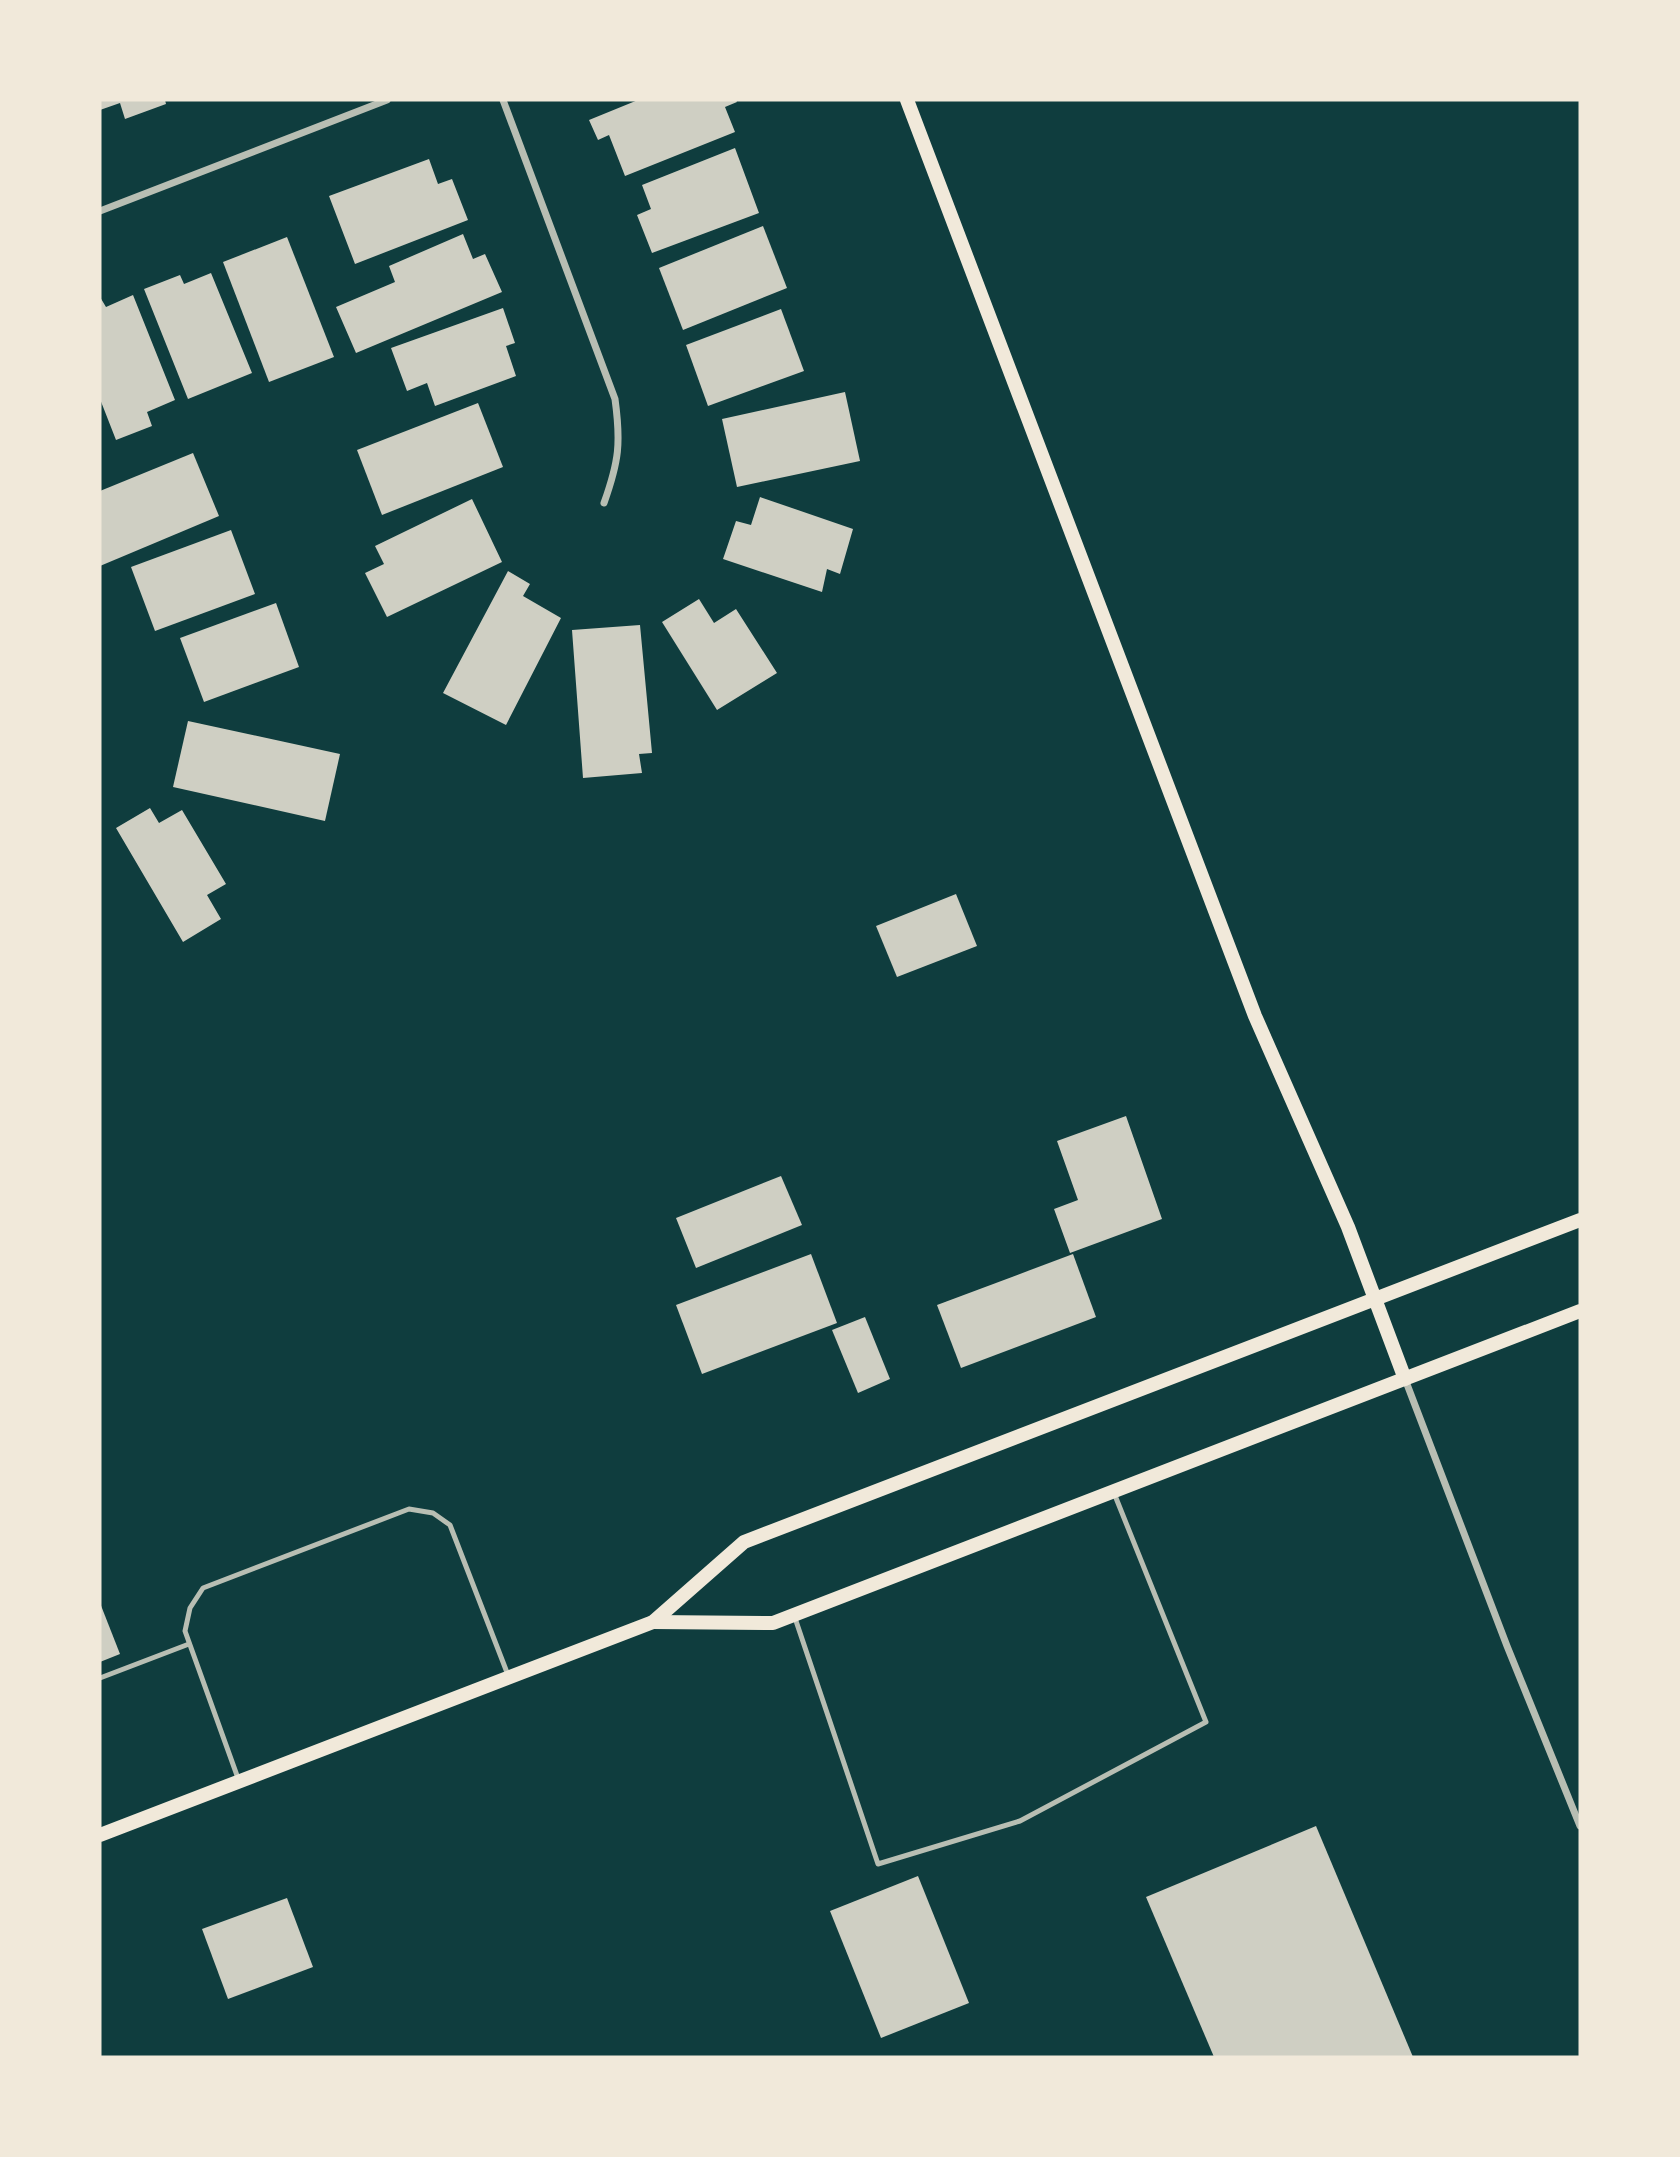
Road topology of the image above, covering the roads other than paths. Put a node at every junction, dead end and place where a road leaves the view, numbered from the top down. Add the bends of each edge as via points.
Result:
1 (387, 100) edge
2 (503, 100) edge
3 (907, 100) edge
4 (100, 211) edge
5 (604, 503) dead end
6 (1580, 1220) edge
7 (1375, 1301) junction
8 (1580, 1311) edge
9 (1405, 1379) junction
10 (1114, 1492) junction
11 (794, 1615) junction
12 (653, 1622) junction
13 (189, 1644) junction
14 (509, 1677) junction
15 (100, 1678) edge
16 (239, 1781) junction
17 (1580, 1825) edge
18 (100, 1835) edge

1 - 4 street
2 - 5 street via 615,399 621,439
3 - 7 main road via 1255,1016 1348,1227
6 - 7 main road
7 - 9 main road
7 - 12 main road via 744,1542
8 - 9 main road
9 - 10 main road
9 - 17 street
10 - 11 main road
10 - 11 lane via 1206,1722 1020,1821 878,1864
11 - 12 main road via 773,1623
12 - 14 main road
13 - 14 lane via 185,1632 190,1608 203,1588 409,1509 433,1513 450,1525
13 - 15 lane
13 - 16 lane
14 - 16 main road
16 - 18 main road

